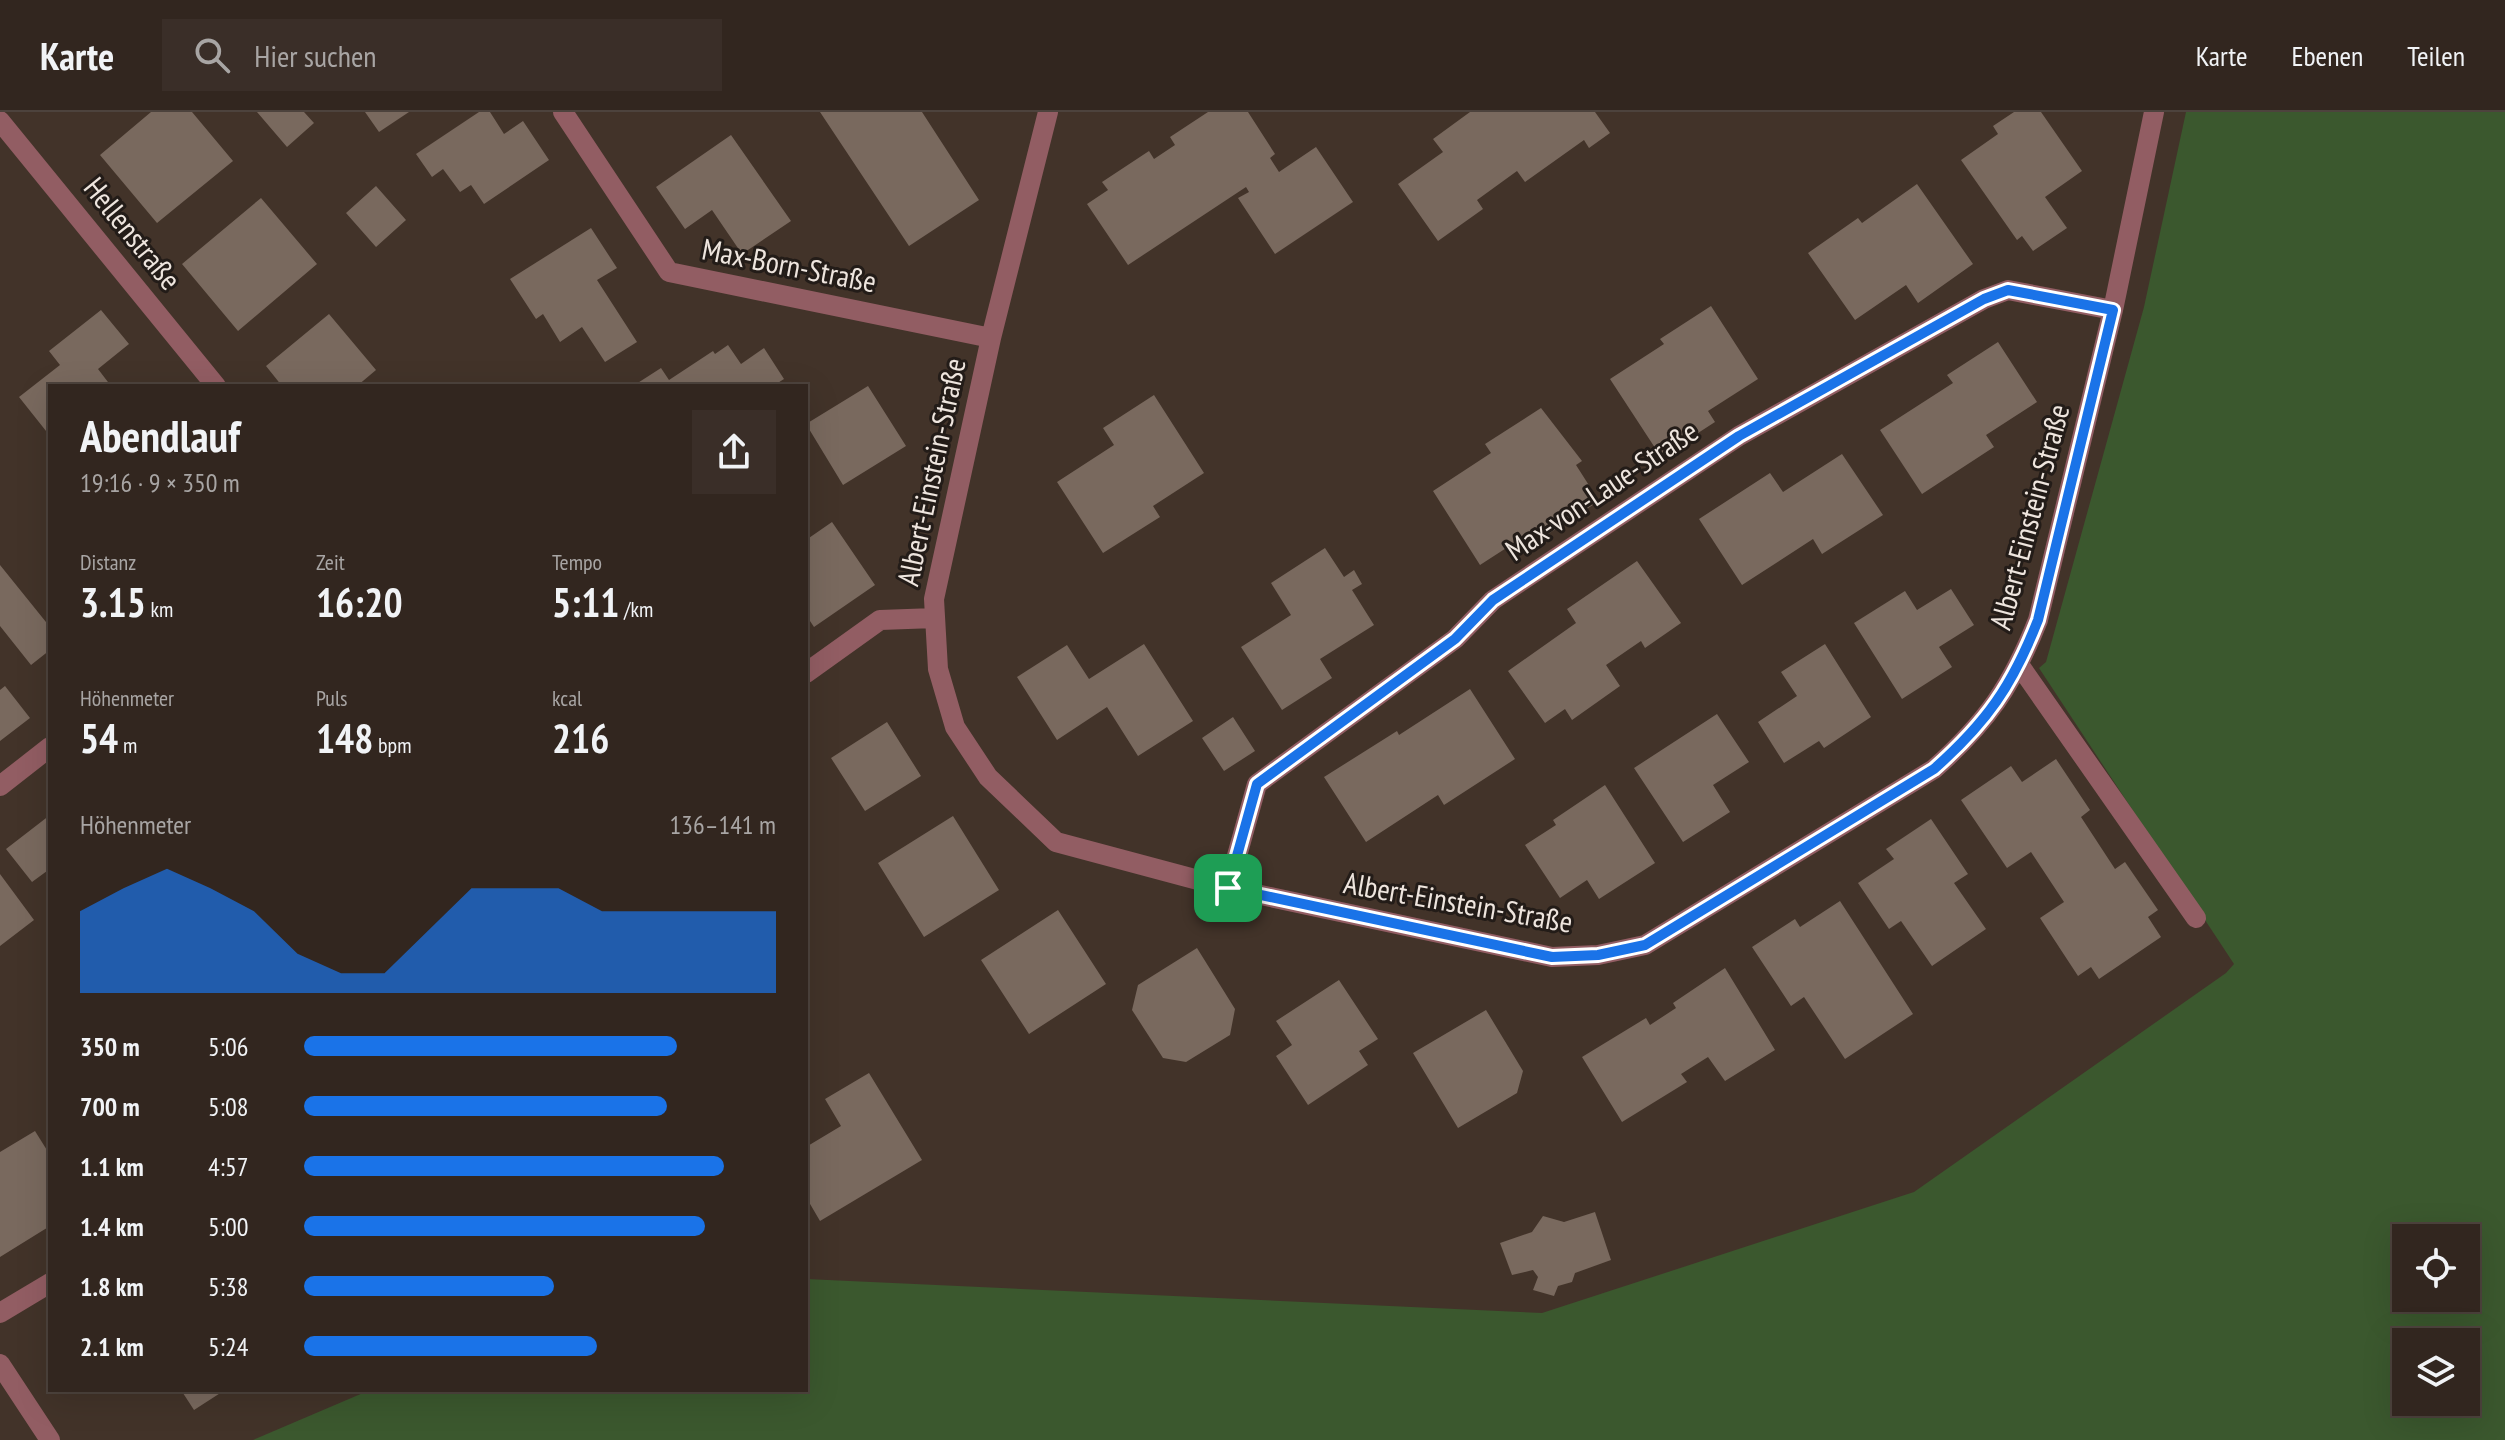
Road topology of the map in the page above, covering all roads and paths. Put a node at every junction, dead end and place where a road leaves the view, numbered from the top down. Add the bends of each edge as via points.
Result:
1 (563, 112) edge
2 (1048, 112) edge
3 (2154, 112) edge
4 (0, 121) edge
5 (2113, 310) junction
6 (991, 338) junction
7 (214, 384) edge
8 (935, 618) junction
9 (2020, 666) junction
10 (808, 672) edge
11 (48, 749) edge
12 (0, 786) edge
13 (1228, 888) junction
14 (2196, 918) dead end
15 (48, 1284) edge
16 (0, 1313) edge
17 (0, 1364) edge
18 (50, 1440) edge

1 - 6 street, Max-Born-Straße via 669,272
2 - 6 street, Albert-Einstein-Straße
3 - 5 street, Albert-Einstein-Straße
4 - 7 street, Hellenstraße
5 - 9 street, Albert-Einstein-Straße via 2038,620
5 - 13 street, Max-von-Laue-Straße via 2008,290 1739,436 1493,600 1455,639 1257,784
6 - 8 street, Albert-Einstein-Straße via 934,599
8 - 10 street via 880,620
8 - 13 street, Albert-Einstein-Straße via 938,669 955,727 988,777 1056,842
9 - 13 street, Albert-Einstein-Straße via 1976,732 1934,769 1645,945 1552,957
9 - 14 street
11 - 12 street
15 - 16 street
17 - 18 street

